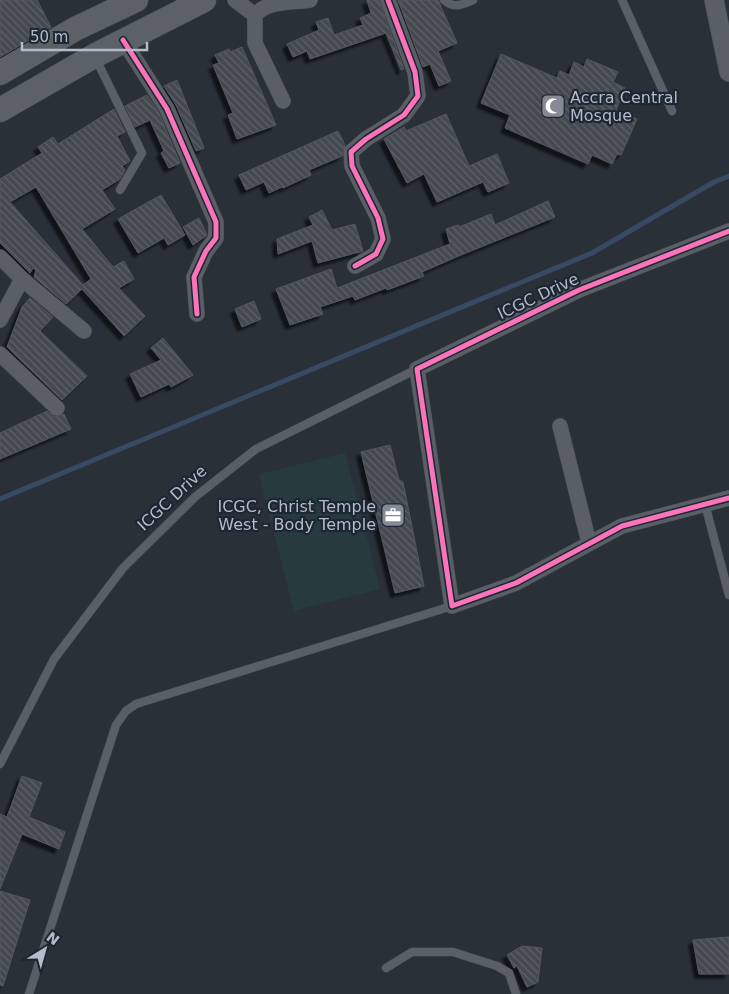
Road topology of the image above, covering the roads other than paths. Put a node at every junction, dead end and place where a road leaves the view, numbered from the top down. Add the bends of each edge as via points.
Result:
1 (136, 0) edge
2 (204, 0) edge
3 (235, 0) edge
4 (310, 0) edge
5 (388, 0) edge
6 (444, 0) edge
7 (473, 0) edge
8 (622, 0) edge
9 (714, 0) edge
10 (113, 5) edge
11 (255, 15) junction
12 (123, 40) junction
13 (94, 56) junction
14 (729, 72) edge
15 (0, 73) edge
16 (282, 101) dead end
17 (0, 110) edge
18 (672, 111) dead end
19 (120, 190) dead end
20 (729, 231) edge
21 (0, 256) edge
22 (355, 266) dead end
23 (22, 279) junction
24 (197, 314) dead end
25 (0, 320) edge
26 (84, 331) dead end
27 (0, 354) edge
28 (417, 369) junction
29 (57, 408) dead end
30 (560, 426) dead end
31 (729, 498) edge
32 (705, 504) junction
33 (589, 543) junction
34 (729, 595) edge
35 (452, 606) junction
36 (0, 764) edge
37 (386, 968) dead end
38 (29, 994) edge
39 (516, 994) edge

1 - 10 main road
2 - 12 main road
3 - 11 street
4 - 11 street via 262,7
5 - 22 street via 415,72 418,96 404,115 351,152 352,166 378,218 383,239 376,254
6 - 7 lane via 451,6
8 - 18 lane
9 - 14 street
10 - 15 main road
11 - 16 street via 255,43
12 - 13 main road
12 - 24 street via 167,109 216,222 216,238 194,277
13 - 17 main road
13 - 19 lane via 142,152
20 - 28 street, ICGC Drive via 579,290
21 - 23 street
23 - 25 street
23 - 26 street
27 - 29 street
28 - 35 street
28 - 36 lane, ICGC Drive via 256,449 194,497 123,568 54,659
30 - 33 street
31 - 32 street
32 - 33 street via 622,526
32 - 34 lane
33 - 35 street via 516,583
35 - 38 lane via 136,704 126,711 116,725
37 - 39 lane via 412,952 453,952 497,966 508,973

